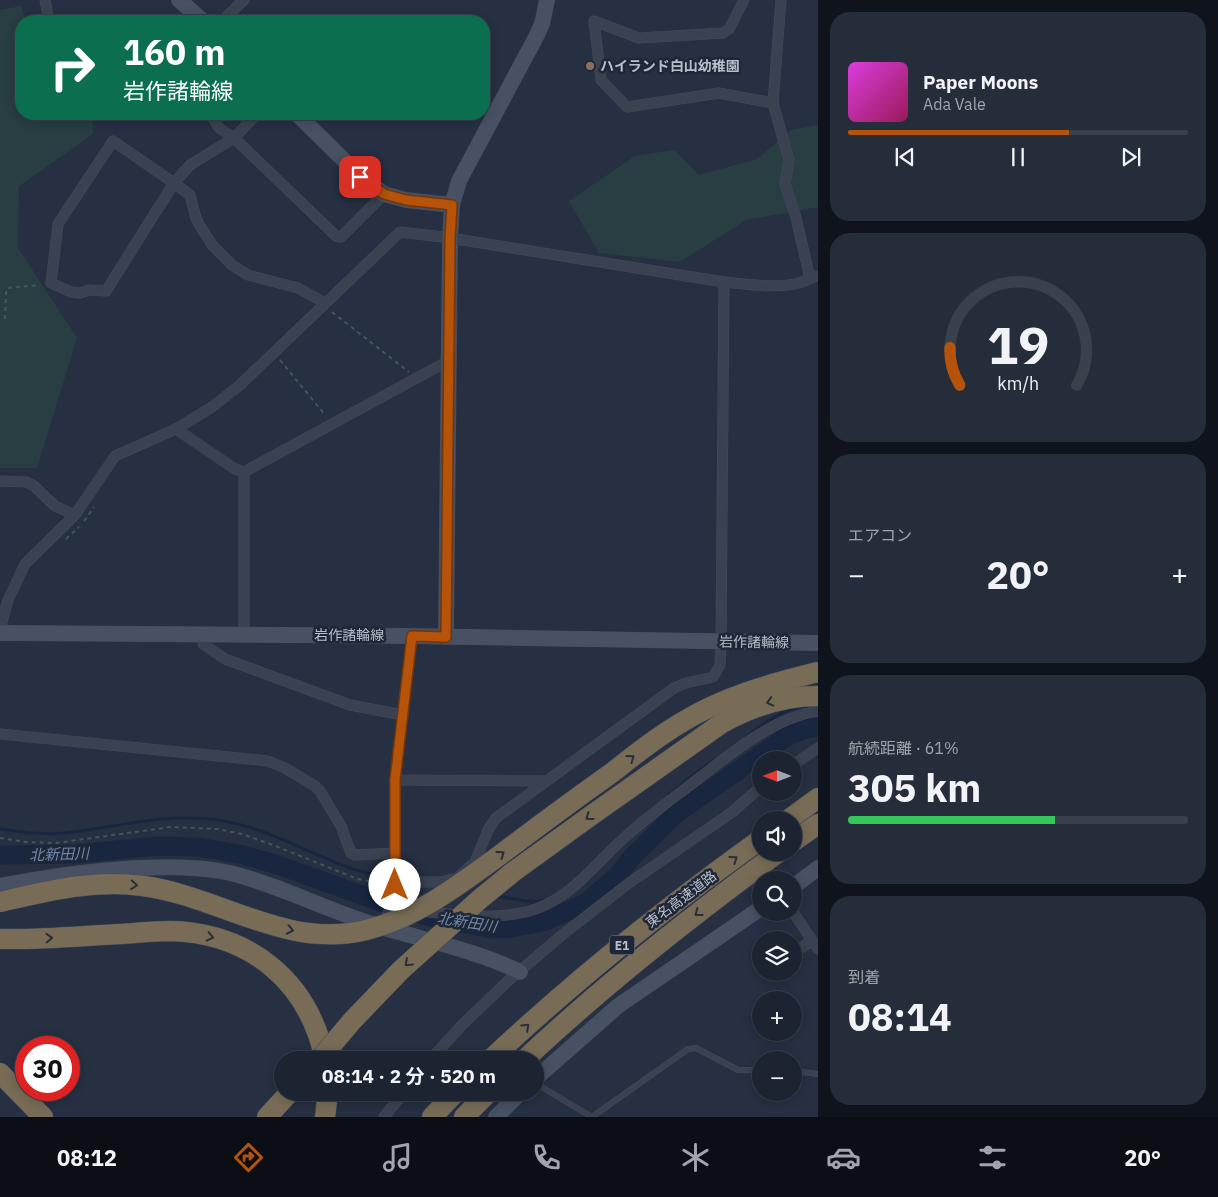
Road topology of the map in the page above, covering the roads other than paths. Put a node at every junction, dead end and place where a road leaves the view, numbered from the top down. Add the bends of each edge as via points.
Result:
1 (45, 0) edge
2 (180, 0) edge
3 (244, 0) edge
4 (547, 0) edge
5 (744, 0) edge
6 (781, 0) edge
7 (48, 15) edge
8 (196, 15) edge
9 (228, 15) edge
10 (773, 104) junction
11 (214, 120) edge
12 (251, 120) edge
13 (303, 120) edge
14 (234, 138) junction
15 (174, 183) junction
16 (384, 194) junction
17 (452, 205) junction
18 (450, 238) junction
19 (814, 277) edge
20 (724, 282) junction
21 (324, 304) junction
22 (448, 361) junction
23 (176, 429) junction
24 (244, 472) junction
25 (0, 481) edge
26 (75, 515) junction
27 (0, 631) edge
28 (203, 634) junction
29 (244, 635) junction
30 (412, 636) junction
31 (446, 637) junction
32 (722, 642) junction
33 (818, 643) edge
34 (818, 672) edge
35 (818, 696) edge
36 (818, 711) edge
37 (403, 715) junction
38 (0, 734) edge
39 (818, 748) edge
40 (802, 759) edge
41 (395, 780) junction
42 (545, 780) junction
43 (752, 794) edge
44 (818, 798) edge
45 (800, 811) edge
46 (818, 824) edge
47 (802, 836) edge
48 (752, 845) edge
49 (395, 853) junction
50 (767, 861) edge
51 (818, 868) edge
52 (802, 880) edge
53 (0, 886) edge
54 (397, 890) junction
55 (0, 902) edge
56 (391, 907) junction
57 (752, 914) edge
58 (798, 921) edge
59 (382, 928) junction
60 (0, 939) edge
61 (815, 944) edge
62 (802, 950) edge
63 (520, 972) junction
64 (323, 1051) edge
65 (327, 1051) edge
66 (438, 1051) edge
67 (500, 1051) edge
68 (534, 1051) edge
69 (752, 1070) edge
70 (544, 1071) edge
71 (802, 1072) edge
72 (0, 1073) edge
73 (818, 1074) edge
74 (544, 1088) edge
75 (281, 1101) edge
76 (327, 1101) edge
77 (397, 1101) edge
78 (447, 1101) edge
79 (480, 1101) edge
80 (512, 1101) edge
81 (43, 1117) edge
82 (266, 1117) edge
83 (325, 1117) edge
84 (384, 1117) edge
85 (432, 1117) edge
86 (464, 1117) edge
87 (496, 1117) edge

1 - 7 street
2 - 8 main road
3 - 9 street
4 - 17 main road via 536,37 468,162
5 - 10 street via 729,29 722,34 639,38 594,21 601,80 627,107 720,93
6 - 10 street
10 - 19 street via 789,160 785,184
11 - 14 street via 219,128
12 - 14 street
13 - 16 main road via 360,177
14 - 15 street via 190,165
14 - 16 street via 336,236 341,237
15 - 15 street via 113,141 58,224 51,283 80,294 90,290 106,291
15 - 21 street via 190,195 200,226 213,246 232,265 248,274 298,288
16 - 17 main road
17 - 18 main road
18 - 20 street
18 - 21 street via 400,232
18 - 22 main road
19 - 20 street via 781,286
20 - 32 street
21 - 23 street via 240,385
22 - 24 street
22 - 31 main road
23 - 24 street
23 - 26 street via 115,456
24 - 29 street
25 - 26 street via 26,482 55,506
26 - 27 street via 25,564 8,600
27 - 28 main road, 岩作諸輪線
28 - 29 main road, 岩作諸輪線
28 - 37 street via 203,644 225,660 350,705
29 - 30 main road, 岩作諸輪線
30 - 31 main road, 岩作諸輪線
30 - 37 street
31 - 32 main road, 岩作諸輪線
32 - 33 main road, 岩作諸輪線
32 - 42 street via 720,666 713,677 674,688
55 -> 34 highway, bridge via 94,884 143,886 189,897 287,930 328,936 389,924 466,880 657,739 698,713 748,691
35 -> 65 highway, bridge via 783,699 743,712 700,738 559,839 480,899 428,944 370,1001
36 - 56 street via 804,713 751,739 669,800 560,899 527,912 490,917
37 - 41 street
38 - 49 street via 277,763 320,791 341,826 351,853
39 - 40 street
41 - 42 street
41 - 49 street
42 - 54 street via 496,818 475,862 457,878 440,882 411,882
43 - 63 street via 604,902
44 - 45 highway
46 - 47 highway
67 -> 48 highway, 東名高速道路 / E1 via 605,958
49 - 54 street
50 -> 68 highway, 東名高速道路 / E1 via 620,976
51 - 52 main road
53 - 59 main road via 51,876 111,870 172,866 200,868 268,885
54 - 56 street
56 - 59 street
57 - 70 main road via 618,1006
58 - 61 street
59 - 63 main road via 467,950
60 -> 64 highway via 171,931 240,946 258,956 293,987 316,1026
61 - 62 street
63 - 66 street
69 - 74 lane via 738,1070 696,1048 688,1049 592,1117
71 - 73 lane
72 - 81 highway
75 - 82 highway
76 - 83 highway
77 - 84 street
78 - 85 highway
79 - 86 highway
80 - 87 main road

